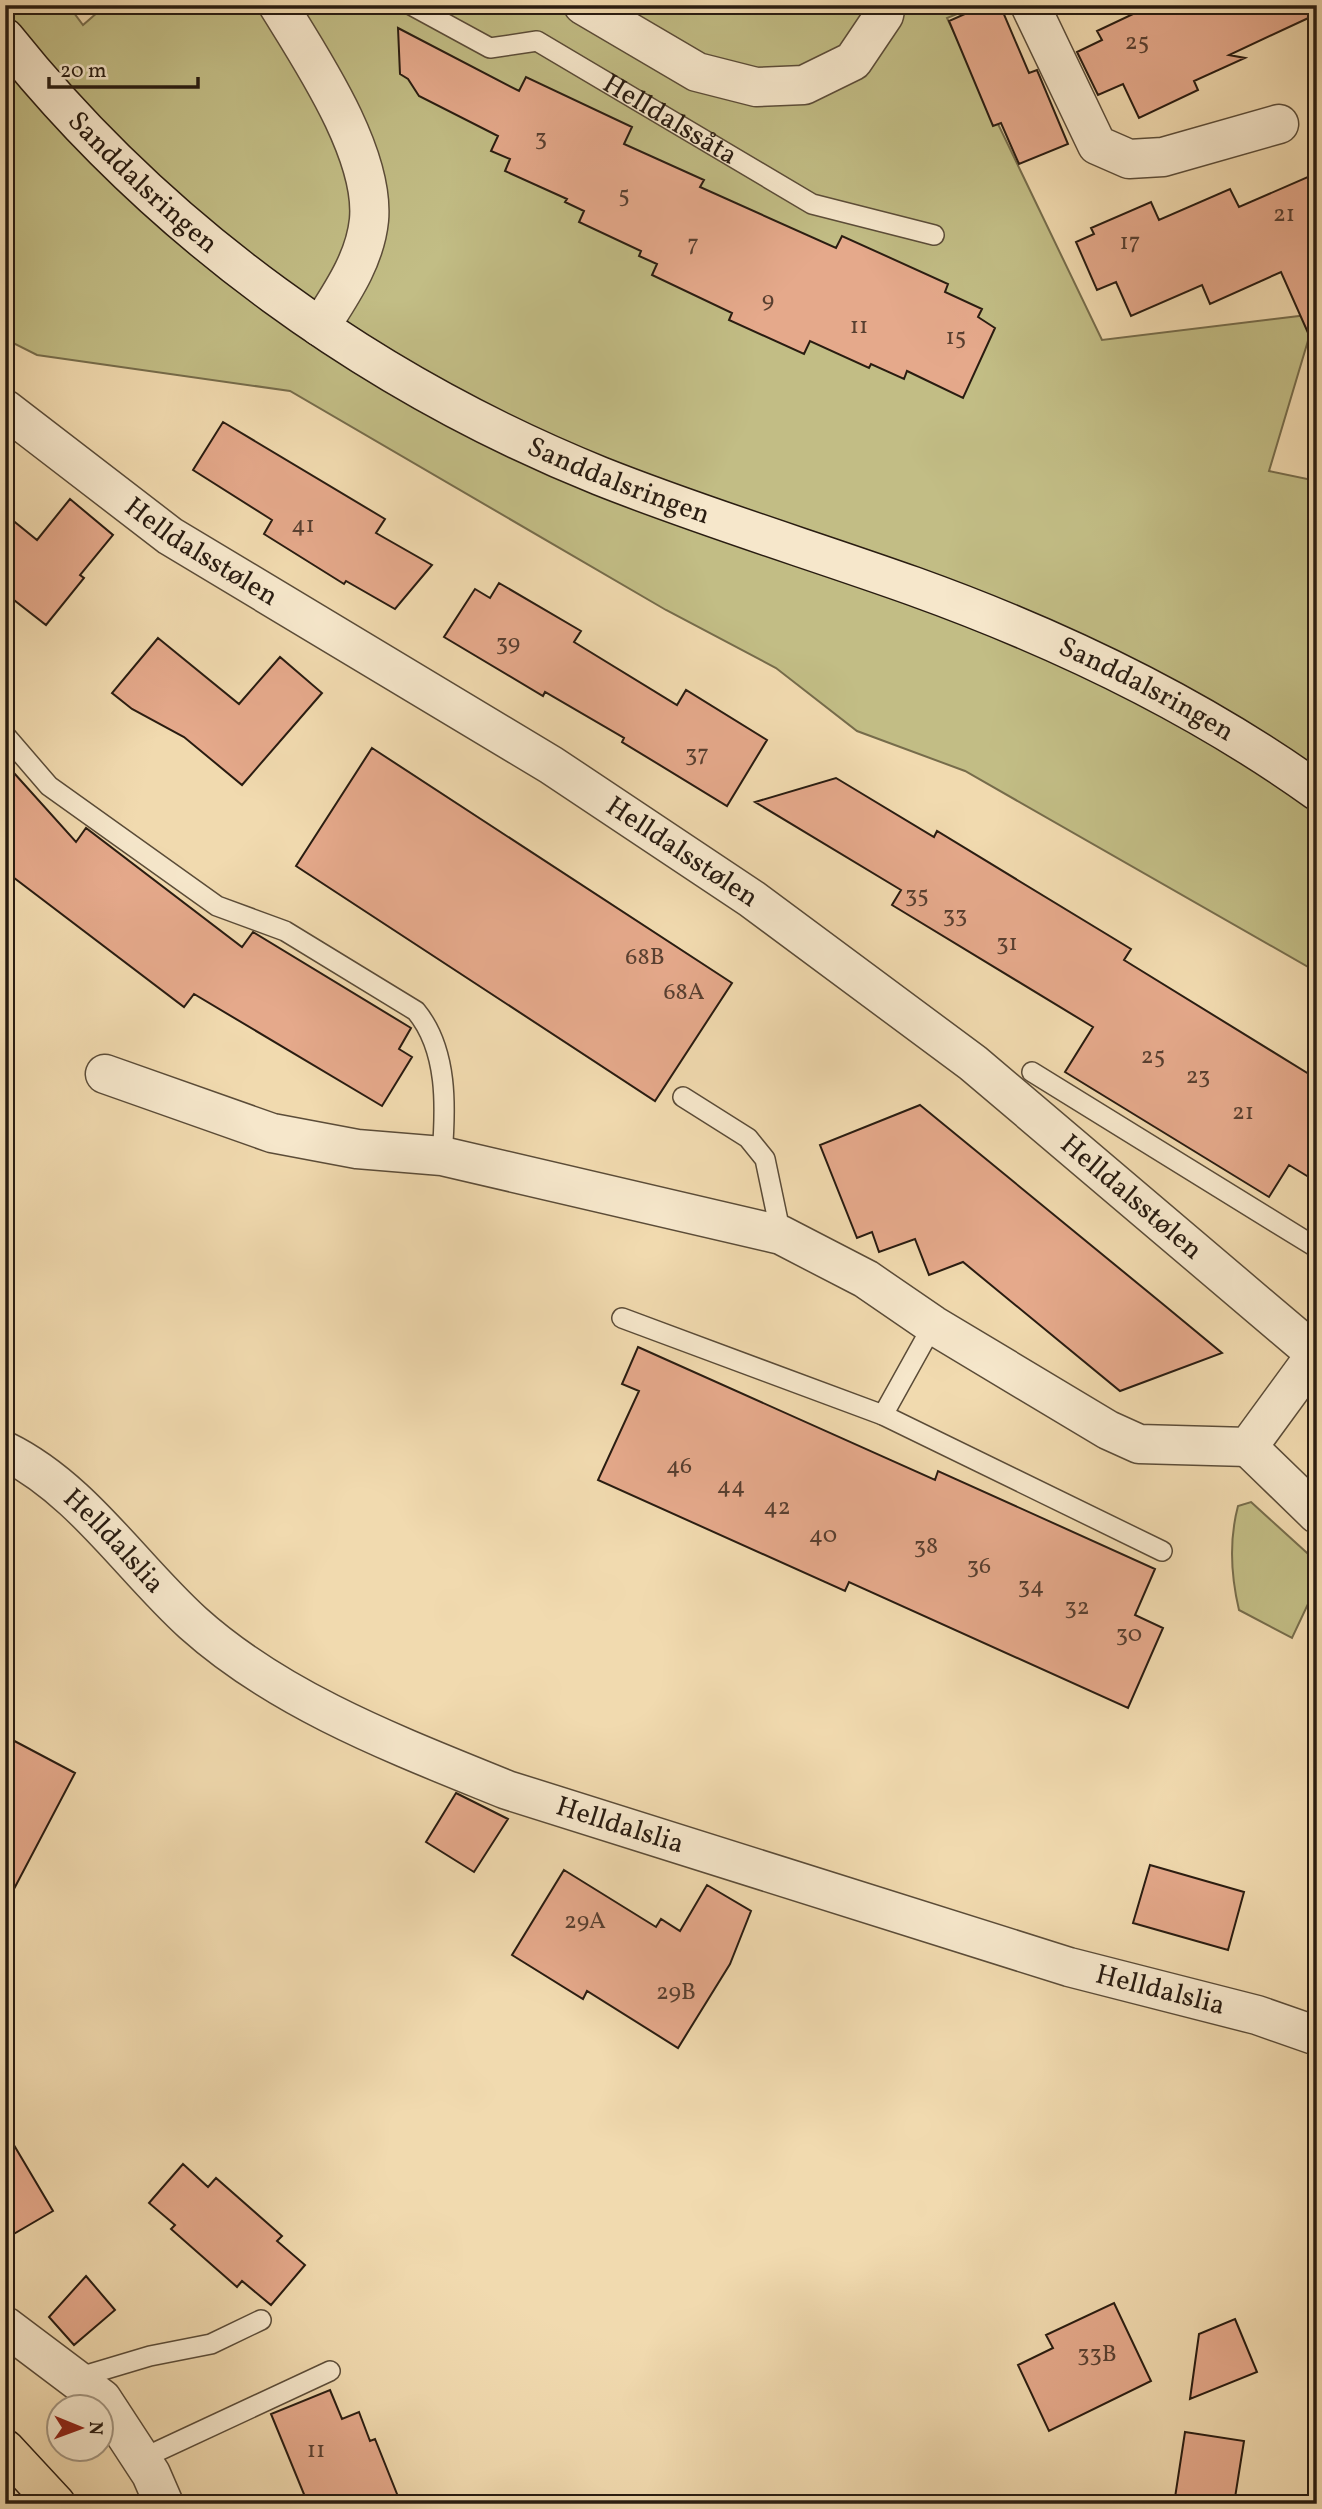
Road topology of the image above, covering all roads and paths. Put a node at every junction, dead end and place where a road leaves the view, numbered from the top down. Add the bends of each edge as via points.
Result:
1 (278, 5) edge
2 (411, 5) edge
3 (583, 5) edge
4 (886, 5) edge
5 (1030, 5) edge
6 (5, 38) edge
7 (1279, 124) dead end
8 (934, 235) dead end
9 (320, 327) junction
10 (5, 409) edge
11 (5, 735) edge
12 (1317, 791) edge
13 (1032, 1072) dead end
14 (105, 1074) dead end
15 (683, 1097) dead end
16 (442, 1156) junction
17 (781, 1235) junction
18 (1317, 1248) edge
19 (622, 1318) dead end
20 (933, 1325) junction
21 (1317, 1354) edge
22 (883, 1415) junction
23 (1248, 1447) junction
24 (5, 1451) edge
25 (1317, 1514) edge
26 (1162, 1551) dead end
27 (1317, 2036) edge
28 (261, 2320) dead end
29 (5, 2326) edge
30 (330, 2371) dead end
31 (73, 2379) junction
32 (5, 2449) edge
33 (141, 2459) junction
34 (56, 2504) edge
35 (164, 2504) edge

1 - 9 street via 344,118 362,167 369,219 359,259
2 - 8 lane, Helldalssåta via 490,48 537,41 812,204
3 - 4 street, Helldalssåta via 697,72 755,87 804,85 853,61
5 - 7 street via 1097,145 1129,159 1163,157
6 - 9 street, Sanddalsringen via 94,140 160,204
9 - 12 street, Sanddalsringen via 451,404 599,476 1046,638 1151,689
10 - 21 street, Helldalsstølen via 170,536 551,765 752,899 973,1063
11 - 16 lane via 49,786 217,906 285,931 416,1011 431,1030 446,1103
13 - 18 lane, Helldalsstølen
14 - 16 street via 272,1133 357,1149
15 - 17 lane via 748,1138 765,1159
16 - 17 street
17 - 20 street via 866,1279
19 - 22 lane
20 - 22 lane
20 - 23 street via 1139,1444
21 - 23 street, Helldalsstølen
22 - 26 lane
23 - 25 street
24 - 27 street, Helldalslia via 72,1500 195,1625 233,1654 299,1697 421,1755 507,1790 1056,1963 1257,2015
28 - 31 lane via 211,2344
29 - 31 street
30 - 33 lane
31 - 33 street via 102,2399
32 - 34 main road
33 - 35 street

